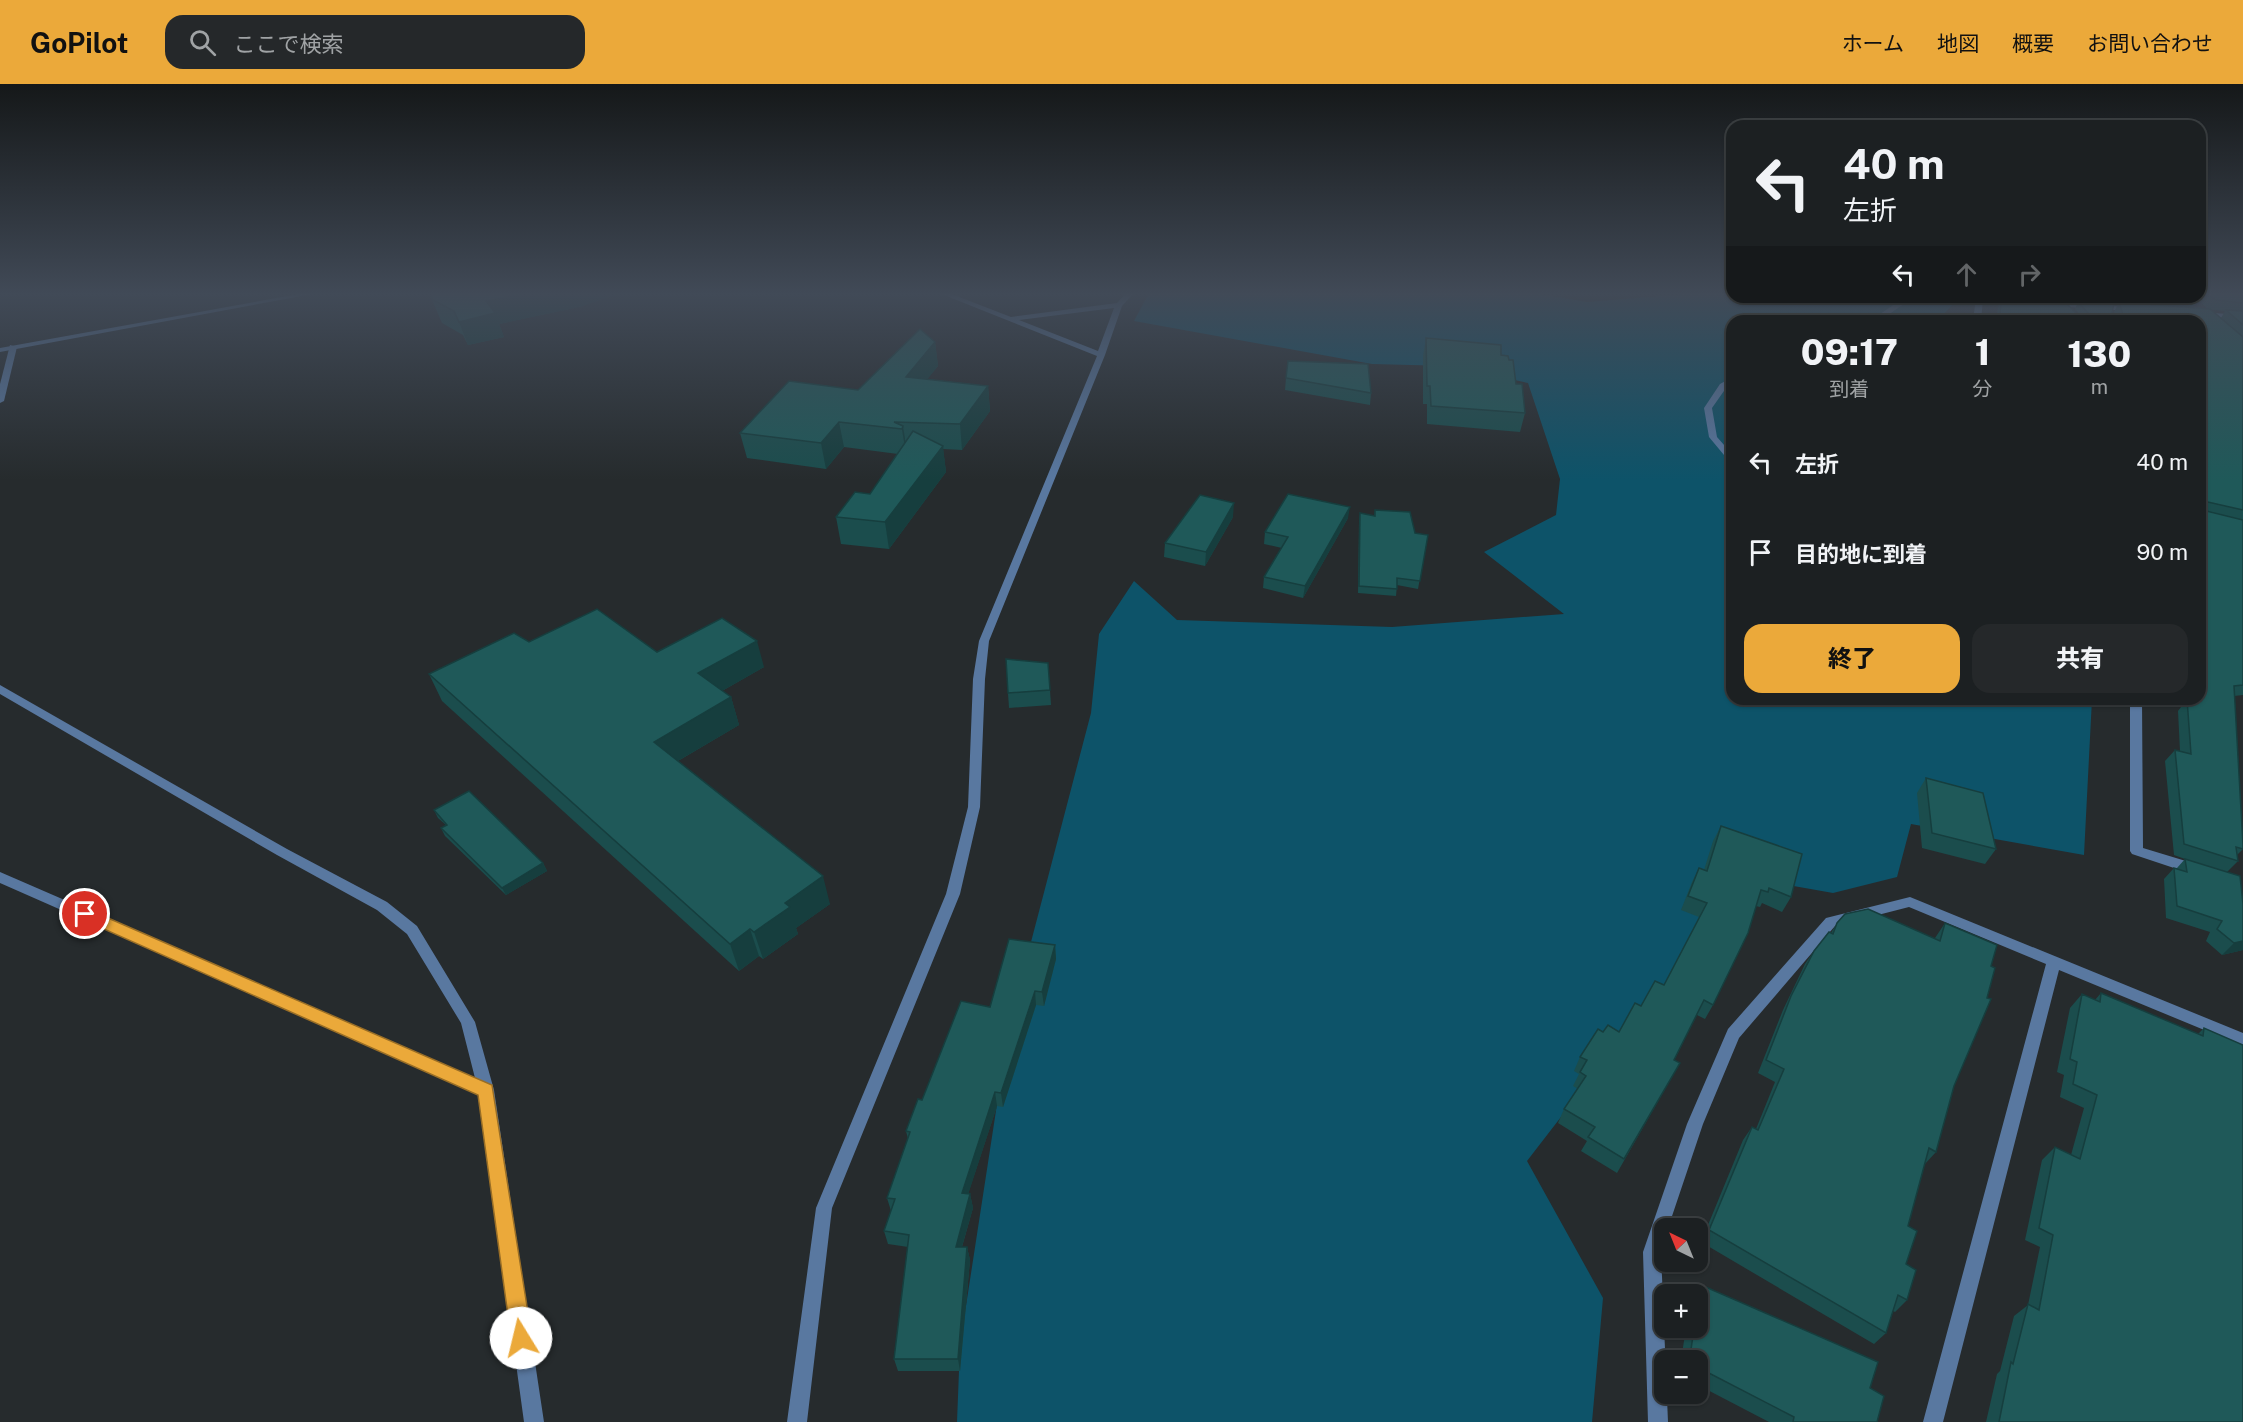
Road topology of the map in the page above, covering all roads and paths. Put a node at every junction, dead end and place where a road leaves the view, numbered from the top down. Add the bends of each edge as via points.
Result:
1 (11, 355) edge
2 (1101, 355) edge
3 (1726, 384) edge
4 (0, 401) edge
5 (1726, 452) edge
6 (0, 689) edge
7 (2136, 705) edge
8 (2211, 875) edge
9 (0, 877) edge
10 (2054, 961) junction
11 (2243, 1040) edge
12 (486, 1090) junction
13 (534, 1422) edge
14 (797, 1422) edge
15 (1658, 1422) edge
16 (1933, 1422) edge

1 - 4 street
2 - 14 street via 984,641 974,807 953,894 824,1208
3 - 5 street via 1708,408 1713,437
6 - 12 street via 272,847 382,906 412,930 468,1022
7 - 8 street via 2137,851
9 - 12 street
10 - 11 street
10 - 15 street via 1910,902 1831,922 1733,1034 1695,1125 1652,1252
10 - 16 street
12 - 13 street

